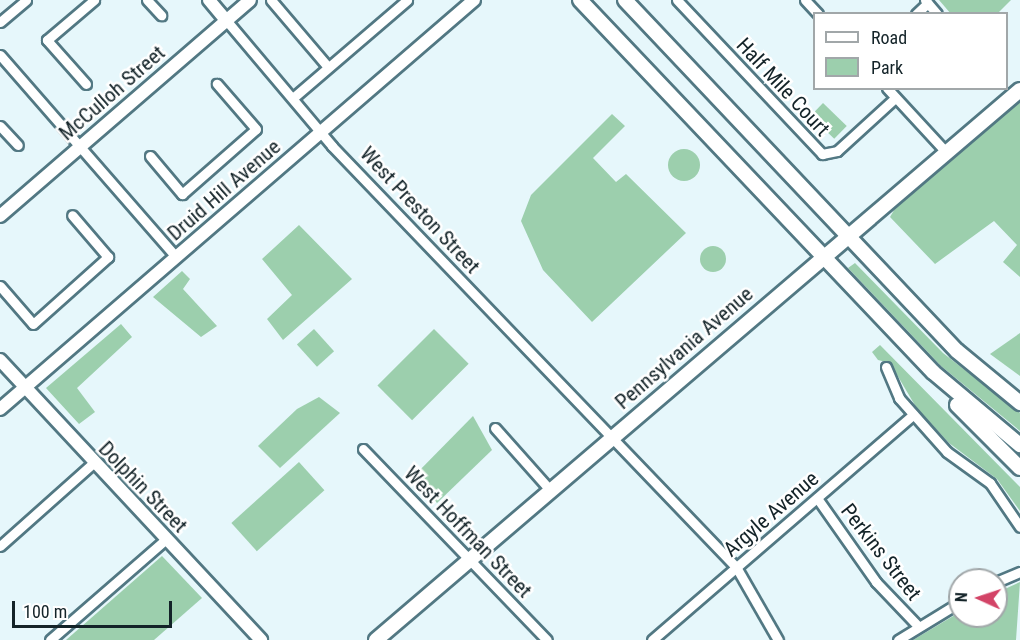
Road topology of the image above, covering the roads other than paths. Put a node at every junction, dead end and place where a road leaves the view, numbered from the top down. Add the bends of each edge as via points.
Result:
1 (26, 0) edge
2 (94, 0) edge
3 (147, 0) edge
4 (209, 0) edge
5 (249, 0) edge
6 (271, 0) edge
7 (407, 0) edge
8 (474, 0) edge
9 (580, 0) edge
10 (625, 0) edge
11 (677, 0) edge
12 (805, 0) edge
13 (816, 12) edge
14 (161, 15) dead end
15 (226, 20) junction
16 (0, 22) edge
17 (0, 55) edge
18 (328, 67) junction
19 (86, 84) dead end
20 (217, 84) dead end
21 (889, 90) edge
22 (1013, 91) edge
23 (294, 97) junction
24 (895, 98) junction
25 (0, 126) edge
26 (321, 131) junction
27 (18, 145) dead end
28 (81, 146) junction
29 (946, 152) junction
30 (150, 156) dead end
31 (72, 215) dead end
32 (0, 216) edge
33 (848, 235) junction
34 (824, 256) junction
35 (177, 257) junction
36 (0, 286) edge
37 (0, 360) edge
38 (886, 367) dead end
39 (933, 372) junction
40 (24, 388) junction
41 (1020, 403) edge
42 (0, 409) edge
43 (913, 415) junction
44 (495, 428) dead end
45 (612, 439) junction
46 (1020, 445) edge
47 (363, 448) dead end
48 (93, 464) junction
49 (1020, 468) edge
50 (551, 491) junction
51 (817, 498) junction
52 (1020, 527) edge
53 (166, 539) junction
54 (0, 546) edge
55 (469, 560) junction
56 (736, 567) junction
57 (948, 609) edge
58 (918, 626) junction
59 (51, 640) edge
60 (261, 640) edge
61 (376, 640) edge
62 (547, 640) edge
63 (652, 640) edge
64 (778, 640) edge
65 (898, 640) edge

1 - 16 street
2 - 19 street via 47,40
3 - 14 street
4 - 15 main road, West Preston Street
5 - 15 main road, McCulloh Street
6 - 18 street
7 - 18 street
8 - 26 main road, Druid Hill Avenue
9 - 34 main road
10 - 33 main road
11 - 24 street, Half Mile Court via 822,154 837,152
12 - 13 street
15 - 23 street, West Preston Street
15 - 28 main road, McCulloh Street
17 - 28 street
18 - 23 street
20 - 30 street via 256,129 182,194
21 - 24 street
22 - 29 main road, Pennsylvania Avenue
23 - 26 street, West Preston Street
24 - 29 street
25 - 27 street
26 - 35 main road, Druid Hill Avenue
26 - 45 street, West Preston Street
28 - 32 main road, McCulloh Street
28 - 35 street
29 - 33 main road, Pennsylvania Avenue
31 - 36 street via 108,257 33,324
33 - 34 main road, Pennsylvania Avenue
33 - 41 main road via 957,351
34 - 39 main road
34 - 45 main road, Pennsylvania Avenue
35 - 40 main road, Druid Hill Avenue
37 - 40 main road, Dolphin Street
38 - 43 street
39 - 46 main road
39 - 49 main road via 980,432
40 - 42 main road, Druid Hill Avenue
40 - 48 main road, Dolphin Street
43 - 51 street, Argyle Avenue
43 - 52 street via 947,452 990,483
44 - 50 street
45 - 50 main road, Pennsylvania Avenue
45 - 56 street, West Preston Street
47 - 55 street, West Hoffman Street
48 - 53 main road, Dolphin Street
48 - 54 street
50 - 55 main road, Pennsylvania Avenue
51 - 56 street, Argyle Avenue
51 - 58 street, Perkins Street via 876,582
53 - 59 street
53 - 60 main road, Dolphin Street
55 - 61 main road, Pennsylvania Avenue
55 - 62 street, West Hoffman Street
56 - 63 street, Argyle Avenue
56 - 64 street, West Preston Street
57 - 58 street
58 - 65 street

